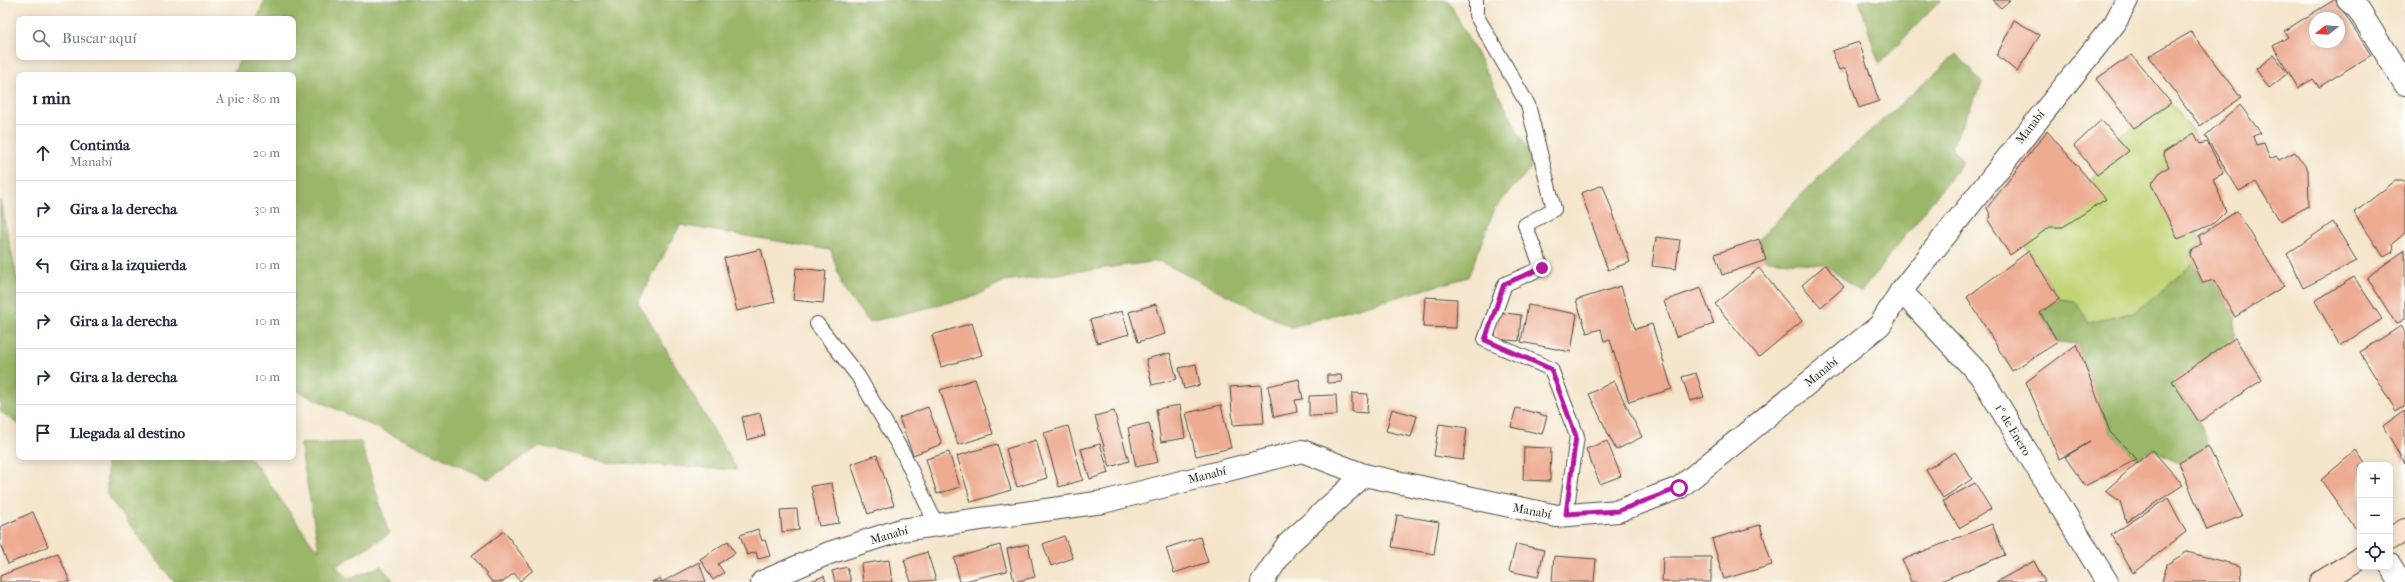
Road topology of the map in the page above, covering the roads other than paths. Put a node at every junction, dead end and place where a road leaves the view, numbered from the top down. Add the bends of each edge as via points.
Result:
1 (1476, 0) edge
2 (2127, 0) edge
3 (2348, 0) edge
4 (2405, 84) edge
5 (1901, 291) junction
6 (817, 324) dead end
7 (1364, 475) junction
8 (1566, 514) junction
9 (936, 524) junction
10 (2405, 530) edge
11 (2393, 537) edge
12 (2357, 560) edge
13 (2393, 570) edge
14 (762, 582) edge
15 (1262, 582) edge
16 (2107, 582) edge
17 (2321, 582) edge
18 (2401, 582) edge

1 - 8 lane via 1476,15 1528,105 1554,209 1525,225 1542,268 1504,284 1485,340 1551,369 1576,436
2 - 5 street, Manabí via 2115,23
3 - 4 street via 2358,9
5 - 8 street, Manabí via 1880,325 1679,488 1618,511
5 - 16 street, 1º de Enero via 1980,375
6 - 9 lane via 858,376 904,455
7 - 8 street, Manabí via 1557,516
7 - 9 street, Manabí via 1302,451 1103,502
7 - 15 street via 1287,545
9 - 14 street, Manabí via 901,530 829,553
10 - 11 street
12 - 17 street
13 - 18 street

